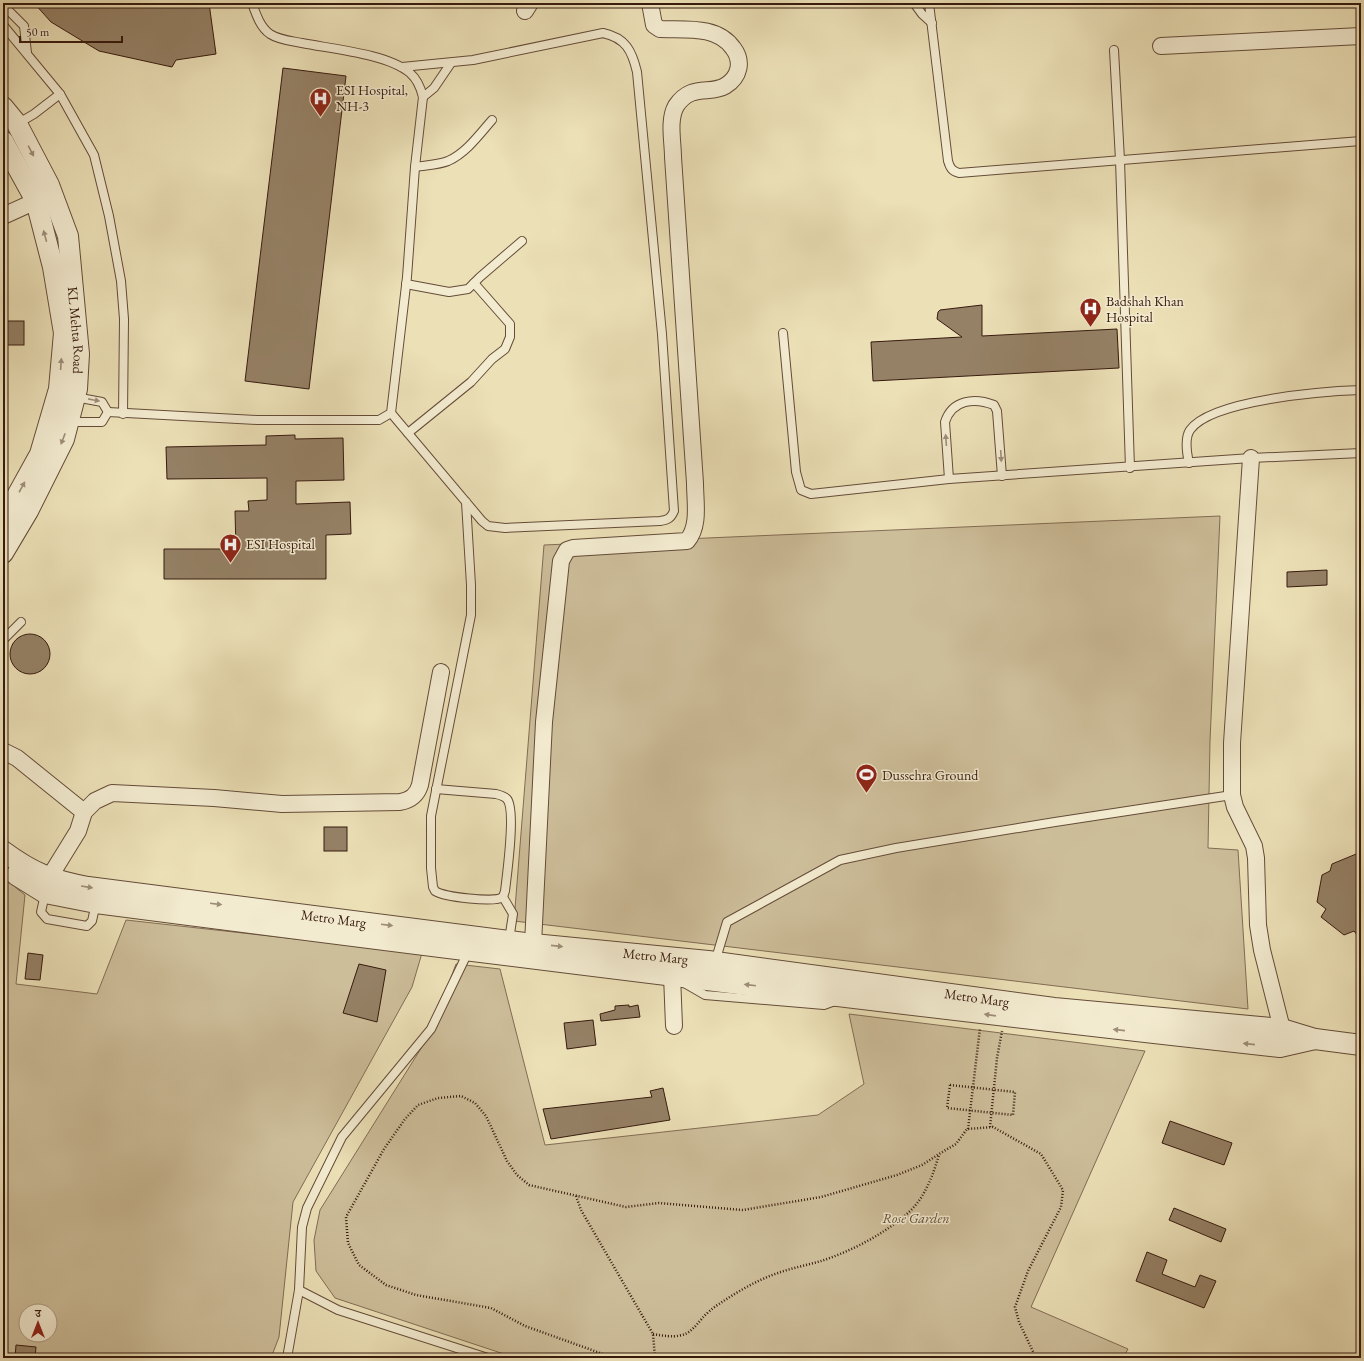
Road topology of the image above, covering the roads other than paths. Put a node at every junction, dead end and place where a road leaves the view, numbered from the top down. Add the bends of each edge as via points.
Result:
1 (252, 3) edge
2 (650, 3) edge
3 (914, 3) edge
4 (930, 3) edge
5 (3, 5) edge
6 (932, 23) junction
7 (3, 25) edge
8 (1361, 36) edge
9 (1161, 46) dead end
10 (1114, 50) dead end
11 (27, 53) junction
12 (451, 63) junction
13 (402, 67) junction
14 (60, 94) junction
15 (423, 97) junction
16 (3, 107) edge
17 (492, 120) dead end
18 (17, 124) junction
19 (3, 141) edge
20 (1361, 141) edge
21 (1120, 160) junction
22 (415, 167) junction
23 (36, 201) junction
24 (3, 216) edge
25 (522, 242) dead end
26 (474, 283) junction
27 (406, 284) junction
28 (783, 333) dead end
29 (1361, 390) edge
30 (75, 397) junction
31 (108, 412) junction
32 (391, 413) junction
33 (123, 414) junction
34 (69, 420) junction
35 (408, 434) junction
36 (1361, 453) edge
37 (1251, 458) junction
38 (1189, 463) junction
39 (1130, 468) junction
40 (1002, 476) junction
41 (949, 479) junction
42 (466, 502) junction
43 (3, 521) edge
44 (3, 553) edge
45 (21, 622) dead end
46 (3, 640) edge
47 (441, 672) dead end
48 (3, 751) edge
49 (436, 789) junction
50 (1232, 796) junction
51 (84, 812) junction
52 (3, 851) edge
53 (3, 866) edge
54 (47, 886) junction
55 (503, 897) junction
56 (509, 940) junction
57 (470, 943) junction
58 (533, 944) junction
59 (714, 971) junction
60 (672, 976) junction
61 (846, 997) junction
62 (674, 1026) dead end
63 (1281, 1038) junction
64 (1361, 1045) edge
65 (299, 1290) junction
66 (287, 1358) edge
67 (488, 1358) edge

1 - 13 lane via 260,22 277,38 359,53
2 - 58 street via 654,25 660,29 712,32 726,38 739,56 739,68 733,79 724,87 694,91 676,106 672,118 695,483 695,520 692,535 687,541 573,548 567,550 561,561 544,722
3 - 6 lane
4 - 6 lane
5 - 11 lane via 24,26
6 - 21 lane via 948,161 954,171 959,173
7 - 11 lane
8 - 9 street
10 - 21 lane
11 - 14 lane
12 - 13 lane
12 - 15 lane via 434,88
12 - 42 lane via 592,34 609,34 628,46 637,72 662,334 674,504 672,517 667,520 505,528 488,526
13 - 15 lane via 411,74
14 - 18 lane
14 - 33 lane via 94,155 110,216 121,282 124,319
15 - 22 lane
16 - 18 street, KL Mehta Road
17 - 22 lane via 470,144 449,160 440,164
18 -> 30 street, KL Mehta Road via 50,185 68,236 80,354
19 - 23 street, KL Mehta Road
20 - 21 lane
21 - 39 lane
22 - 27 lane
23 - 24 street
43 -> 23 street, KL Mehta Road via 40,454 59,389 64,333 53,267
25 - 26 lane
26 - 27 lane via 468,289 449,292
26 - 35 lane via 510,324 510,337 505,349 471,382
27 - 32 lane
28 - 41 lane via 791,433 801,490 811,494
29 - 38 lane via 1281,396 1235,407 1211,416 1189,431
30 -> 31 lane via 102,402
30 - 34 street, KL Mehta Road
31 - 33 lane
31 - 34 lane via 102,422
32 - 33 lane via 379,420 257,420
32 - 35 lane
34 -> 44 street, KL Mehta Road via 64,439 28,511
35 - 42 lane
36 - 37 lane
37 - 38 lane
37 - 50 street via 1232,743
38 - 39 lane
39 - 40 lane
40 - 41 lane
41 -> 40 lane via 945,422 954,407 974,401 994,405 997,411
42 - 49 lane via 471,615
45 - 46 lane
47 - 51 street via 420,785 415,795 407,801 282,804 117,793 104,796
48 - 51 street via 17,758
49 - 55 lane via 496,794 507,800 511,815
49 - 55 lane via 431,816 431,868 435,891 446,896 495,899
50 - 59 lane via 1017,828 840,860 727,922
50 - 63 street via 1235,808 1254,846 1258,925
51 - 54 street via 78,831
52 - 54 street, Metro Marg
53 - 54 street, Metro Marg
54 -> 57 street, Metro Marg via 88,887
54 - 57 street, Metro Marg via 96,903
55 - 56 lane via 513,914
56 - 57 street, Metro Marg
56 - 58 street, Metro Marg
57 - 60 street, Metro Marg
57 - 65 lane via 431,1029 342,1137 303,1218
58 -> 59 street, Metro Marg
59 - 60 street, Metro Marg
61 -> 59 street, Metro Marg
59 - 63 street, Metro Marg via 1054,1008
60 - 61 lane via 705,995 824,1005
60 - 62 street
63 -> 61 street, Metro Marg via 1005,1017
63 - 64 street, Metro Marg
65 - 66 lane
65 - 67 lane via 338,1310

